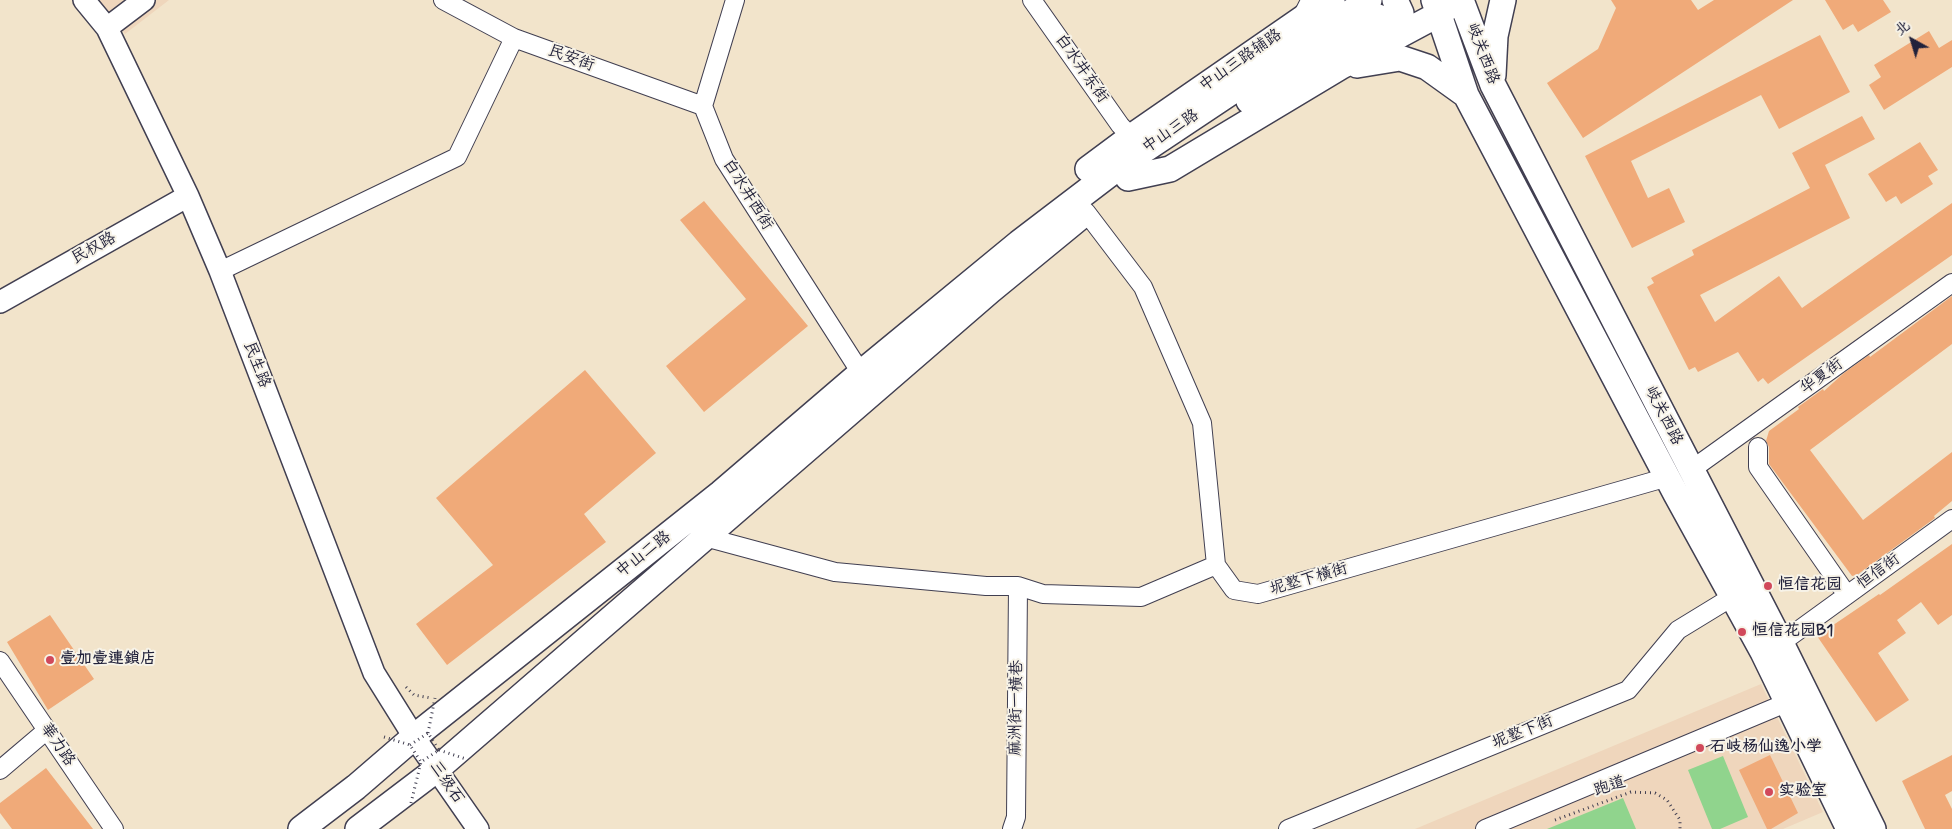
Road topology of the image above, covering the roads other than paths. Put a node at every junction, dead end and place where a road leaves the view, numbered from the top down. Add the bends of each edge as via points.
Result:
1 (84, 0) edge
2 (144, 0) edge
3 (443, 0) edge
4 (736, 0) edge
5 (1032, 0) edge
6 (1332, 0) edge
7 (1503, 0) edge
8 (1448, 3) edge
9 (1381, 6) edge
10 (1313, 7) edge
11 (107, 28) junction
12 (514, 38) junction
13 (1381, 44) junction
14 (1340, 68) junction
15 (1493, 85) junction
16 (1466, 95) junction
17 (703, 106) junction
18 (1131, 136) junction
19 (1128, 178) junction
20 (188, 196) junction
21 (1086, 212) junction
22 (1019, 243) junction
23 (220, 271) junction
24 (986, 282) junction
25 (1952, 283) edge
26 (0, 302) edge
27 (861, 373) junction
28 (1758, 447) dead end
29 (1691, 470) junction
30 (1668, 477) junction
31 (1952, 519) edge
32 (704, 537) junction
33 (1216, 565) junction
34 (1018, 586) junction
35 (1846, 595) junction
36 (1732, 596) junction
37 (1781, 643) junction
38 (0, 661) edge
39 (1786, 703) junction
40 (47, 730) junction
41 (417, 738) junction
42 (432, 760) junction
43 (0, 770) edge
44 (114, 829) edge
45 (301, 829) edge
46 (358, 829) edge
47 (478, 829) edge
48 (1012, 829) edge
49 (1288, 829) edge
50 (1486, 829) edge
51 (1849, 829) edge
52 (1874, 829) edge

1 - 11 street, 民生路
2 - 11 street
3 - 12 street, 民安街
4 - 17 street
5 - 18 street, 白水井东街
6 - 10 main road, 中山三路辅路
7 - 15 main road via 1495,36
8 - 13 main road
8 - 15 main road, 岐关西路
8 - 16 main road, 岐关西路
9 - 13 main road via 1401,13 1396,28
9 - 19 main road, 中山三路
9 - 22 main road, 中山三路 via 1120,166
10 - 18 main road, 中山三路辅路
11 - 20 street, 民生路
12 - 17 street, 民安街
12 - 23 street via 457,157
13 - 14 main road
14 - 16 main road via 1400,58 1427,67
14 - 19 main road via 1170,169
15 - 29 main road, 岐关西路
16 - 30 main road, 岐关西路
17 - 27 street, 白水井西街 via 724,159
18 - 22 main road, 中山三路辅路 via 1054,195
19 - 21 main road, 中山三路
20 - 23 street, 民生路
20 - 26 street, 民权路
21 - 24 main road, 中山三路
21 - 33 street via 1143,287 1202,423
22 - 24 main road, 中山三路
23 - 41 street, 民生路 via 374,673
24 - 27 main road, 中山二路
24 - 32 main road, 中山二路
25 - 29 street, 华夏街
27 - 41 main road, 中山二路 via 721,493
28 - 35 street via 1758,467
29 - 37 main road, 岐关西路
30 - 33 street, 坭墪下橫街 via 1258,594 1234,590
30 - 36 main road, 岐关西路
31 - 35 street, 恒信街
32 - 34 street via 835,572
32 - 42 main road, 中山二路
33 - 34 street via 1141,597 1044,594
34 - 48 street, 麻洲街一橫巷 via 1016,817
35 - 37 street, 恒信街
36 - 39 main road, 岐关西路
36 - 49 street, 坭墪下街 via 1678,630 1628,690
37 - 52 main road, 岐关西路
38 - 40 street, 華力路
39 - 50 street
39 - 51 main road, 岐关西路
40 - 43 street
40 - 44 street, 華力路
41 - 42 street, 三级石
41 - 45 main road, 中山二路
42 - 46 main road, 中山二路
42 - 47 street, 三级石

